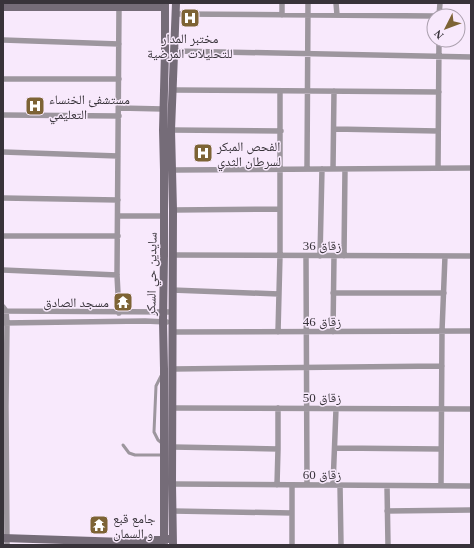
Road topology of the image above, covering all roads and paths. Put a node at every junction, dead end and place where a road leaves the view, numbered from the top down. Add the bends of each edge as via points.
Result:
1 (176, 3) edge
2 (282, 3) edge
3 (308, 3) edge
4 (336, 3) edge
5 (164, 5) edge
6 (3, 7) edge
7 (119, 8) junction
8 (176, 14) junction
9 (282, 15) junction
10 (308, 15) junction
11 (336, 15) junction
12 (426, 16) edge
13 (3, 40) edge
14 (119, 44) junction
15 (439, 48) edge
16 (174, 51) junction
17 (308, 54) junction
18 (439, 56) junction
19 (471, 57) edge
20 (3, 79) edge
21 (118, 79) junction
22 (173, 90) junction
23 (280, 91) junction
24 (308, 91) junction
25 (334, 91) junction
26 (439, 92) junction
27 (119, 108) junction
28 (163, 109) junction
29 (3, 115) edge
30 (119, 116) junction
31 (334, 129) junction
32 (171, 130) junction
33 (280, 131) junction
34 (438, 131) junction
35 (3, 152) edge
36 (118, 156) junction
37 (438, 168) junction
38 (471, 168) edge
39 (281, 169) junction
40 (307, 169) junction
41 (322, 169) junction
42 (333, 169) junction
43 (345, 169) junction
44 (173, 170) junction
45 (3, 198) edge
46 (118, 200) junction
47 (280, 209) junction
48 (173, 210) junction
49 (118, 216) junction
50 (164, 216) junction
51 (3, 236) edge
52 (118, 236) junction
53 (173, 255) junction
54 (280, 256) junction
55 (306, 256) junction
56 (320, 256) junction
57 (334, 256) junction
58 (344, 256) junction
59 (445, 256) junction
60 (471, 256) edge
61 (3, 270) edge
62 (117, 275) junction
63 (172, 290) junction
64 (333, 293) junction
65 (444, 293) junction
66 (279, 294) junction
67 (4, 310) edge
68 (172, 312) junction
69 (119, 313) junction
70 (163, 313) junction
71 (162, 322) junction
72 (172, 322) junction
73 (5, 323) edge
74 (442, 331) junction
75 (471, 331) edge
76 (172, 332) junction
77 (278, 332) junction
78 (306, 332) junction
79 (333, 332) junction
80 (442, 366) junction
81 (306, 368) junction
82 (173, 369) junction
83 (172, 408) junction
84 (278, 408) junction
85 (307, 408) junction
86 (336, 408) junction
87 (442, 409) junction
88 (471, 409) edge
89 (123, 445) dead end
90 (168, 446) junction
91 (335, 448) junction
92 (441, 448) junction
93 (278, 449) junction
94 (164, 455) junction
95 (172, 484) junction
96 (277, 485) junction
97 (292, 485) junction
98 (307, 485) junction
99 (334, 485) junction
100 (340, 485) junction
101 (387, 486) junction
102 (441, 486) junction
103 (471, 486) edge
104 (471, 510) edge
105 (173, 511) junction
106 (387, 511) junction
107 (292, 513) junction
108 (6, 540) edge
109 (169, 542) edge
110 (292, 545) edge
111 (341, 545) edge
112 (388, 545) edge

1 - 8 street, سايدين حي السكر
2 - 9 street
3 - 10 street
4 - 11 street
5 - 7 street
5 - 28 street, سايدين حي السكر via 166,51
6 - 7 street
7 - 14 street
8 - 9 street
8 - 16 street, سايدين حي السكر
9 - 10 street
10 - 11 street
10 - 17 street
11 - 12 street
13 - 14 street
14 - 21 street
15 - 18 street
16 - 17 street
16 - 22 street, سايدين حي السكر
17 - 18 street
17 - 24 street
18 - 19 street
18 - 26 street
20 - 21 street
21 - 27 street
22 - 23 street
22 - 32 street, سايدين حي السكر
23 - 24 street
23 - 33 street
24 - 25 street
24 - 40 street
25 - 26 street
25 - 31 street
26 - 34 street
27 - 28 street
27 - 30 street
28 - 50 street, سايدين حي السكر
29 - 30 street
30 - 36 street
31 - 34 street
31 - 42 street
32 - 33 street
32 - 44 street, سايدين حي السكر
33 - 39 street
34 - 37 street
35 - 36 street
36 - 46 street
37 - 38 street
37 - 43 street
39 - 40 street
39 - 44 street
39 - 47 street
40 - 41 street
41 - 42 street
41 - 56 street
42 - 43 street
43 - 58 street
44 - 48 street, سايدين حي السكر
45 - 46 street
46 - 49 street
47 - 48 street
47 - 54 street
48 - 53 street, سايدين حي السكر
49 - 50 street
49 - 52 street
50 - 70 street, سايدين حي السكر
51 - 52 street
52 - 62 street
53 - 54 street, زقاق 36
53 - 63 street, سايدين حي السكر
54 - 55 street, زقاق 36
54 - 66 street
55 - 56 street, زقاق 36
55 - 78 street
56 - 57 street, زقاق 36
57 - 58 street, زقاق 36
57 - 64 street
58 - 59 street, زقاق 36
59 - 60 street, زقاق 36
59 - 65 street
61 - 62 street
62 - 69 street
63 - 66 street
63 - 68 street, سايدين حي السكر
64 - 65 street
64 - 79 street
65 - 74 street
66 - 77 street
67 - 69 street
67 - 73 street
68 - 70 street
68 - 72 street, سايدين حي السكر
69 - 70 street
70 - 71 street, سايدين حي السكر
71 - 72 street
71 - 73 street
71 - 90 street, سايدين حي السكر
72 - 76 street, سايدين حي السكر
73 - 108 street
74 - 75 street, زقاق 46
74 - 79 street, زقاق 46
74 - 80 street
76 - 77 street, زقاق 46
76 - 82 street, سايدين حي السكر
77 - 78 street, زقاق 46
78 - 79 street, زقاق 46
78 - 81 street
80 - 81 street
80 - 87 street
81 - 82 street
81 - 85 street
82 - 83 street, سايدين حي السكر
83 - 84 street, زقاق 50
83 - 90 street, سايدين حي السكر
84 - 85 street, زقاق 50
84 - 93 street
85 - 86 street, زقاق 50
85 - 98 street
86 - 87 street, زقاق 50
86 - 91 street
87 - 88 street, زقاق 50
87 - 92 street
89 - 94 lane via 129,453 135,455
90 - 93 street
90 - 94 street, سايدين حي السكر
90 - 95 street, سايدين حي السكر
91 - 92 street
91 - 99 street
92 - 102 street
93 - 96 street
94 - 109 street, سايدين حي السكر
95 - 96 street, زقاق 60
95 - 105 street, سايدين حي السكر
96 - 97 street, زقاق 60
97 - 98 street, زقاق 60
97 - 107 street
98 - 99 street, زقاق 60
99 - 100 street, زقاق 60
100 - 101 street, زقاق 60
100 - 111 street
101 - 102 street, زقاق 60
101 - 106 street
102 - 103 street, زقاق 60
104 - 106 street
105 - 107 street
105 - 109 street, سايدين حي السكر
106 - 112 street
107 - 110 street
108 - 109 street

